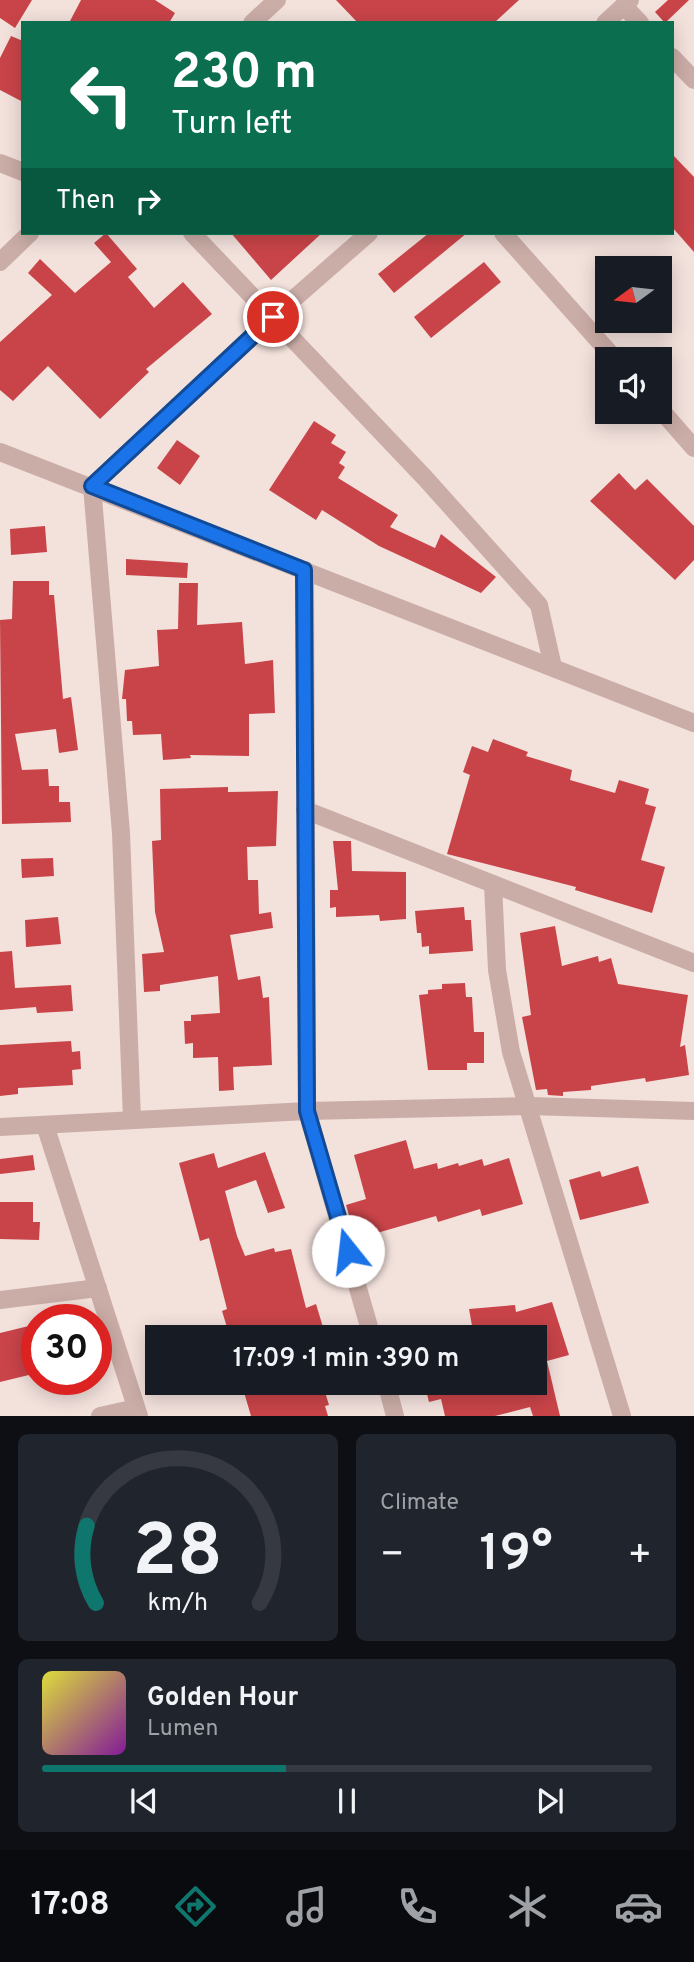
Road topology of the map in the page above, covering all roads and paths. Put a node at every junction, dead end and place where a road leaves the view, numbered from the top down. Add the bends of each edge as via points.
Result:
1 (271, 1) edge
2 (627, 3) edge
3 (254, 21) edge
4 (607, 21) edge
5 (639, 21) edge
6 (674, 59) edge
7 (694, 80) edge
8 (0, 163) edge
9 (21, 171) edge
10 (28, 235) edge
11 (194, 235) edge
12 (367, 235) edge
13 (505, 235) edge
14 (0, 262) edge
15 (273, 317) junction
16 (604, 347) edge
17 (672, 423) edge
18 (694, 448) edge
19 (0, 452) edge
20 (92, 486) junction
21 (304, 570) junction
22 (553, 667) junction
23 (694, 723) edge
24 (305, 810) junction
25 (493, 884) junction
26 (694, 963) edge
27 (529, 1106) junction
28 (307, 1111) junction
29 (694, 1111) edge
30 (132, 1119) junction
31 (45, 1125) junction
32 (0, 1127) edge
33 (98, 1288) junction
34 (0, 1300) edge
35 (369, 1325) edge
36 (389, 1395) edge
37 (138, 1412) edge
38 (100, 1416) edge
39 (395, 1416) edge
40 (622, 1416) edge

1 - 3 street
2 - 4 street
2 - 5 street
6 - 7 street
8 - 9 street
10 - 14 street
11 - 15 street
12 - 15 street
13 - 16 street
15 - 20 street
15 - 22 street via 540,605
17 - 18 street
19 - 20 street
20 - 21 street
20 - 30 street via 121,833
21 - 22 street
21 - 24 street
22 - 23 street
24 - 25 street
24 - 28 street
25 - 26 street
25 - 27 street via 497,970 511,1052
27 - 28 street
27 - 29 street
27 - 40 street
28 - 30 street
28 - 35 street
30 - 31 street
31 - 32 street
31 - 33 street
33 - 34 street
33 - 37 street
36 - 39 street
37 - 38 street

